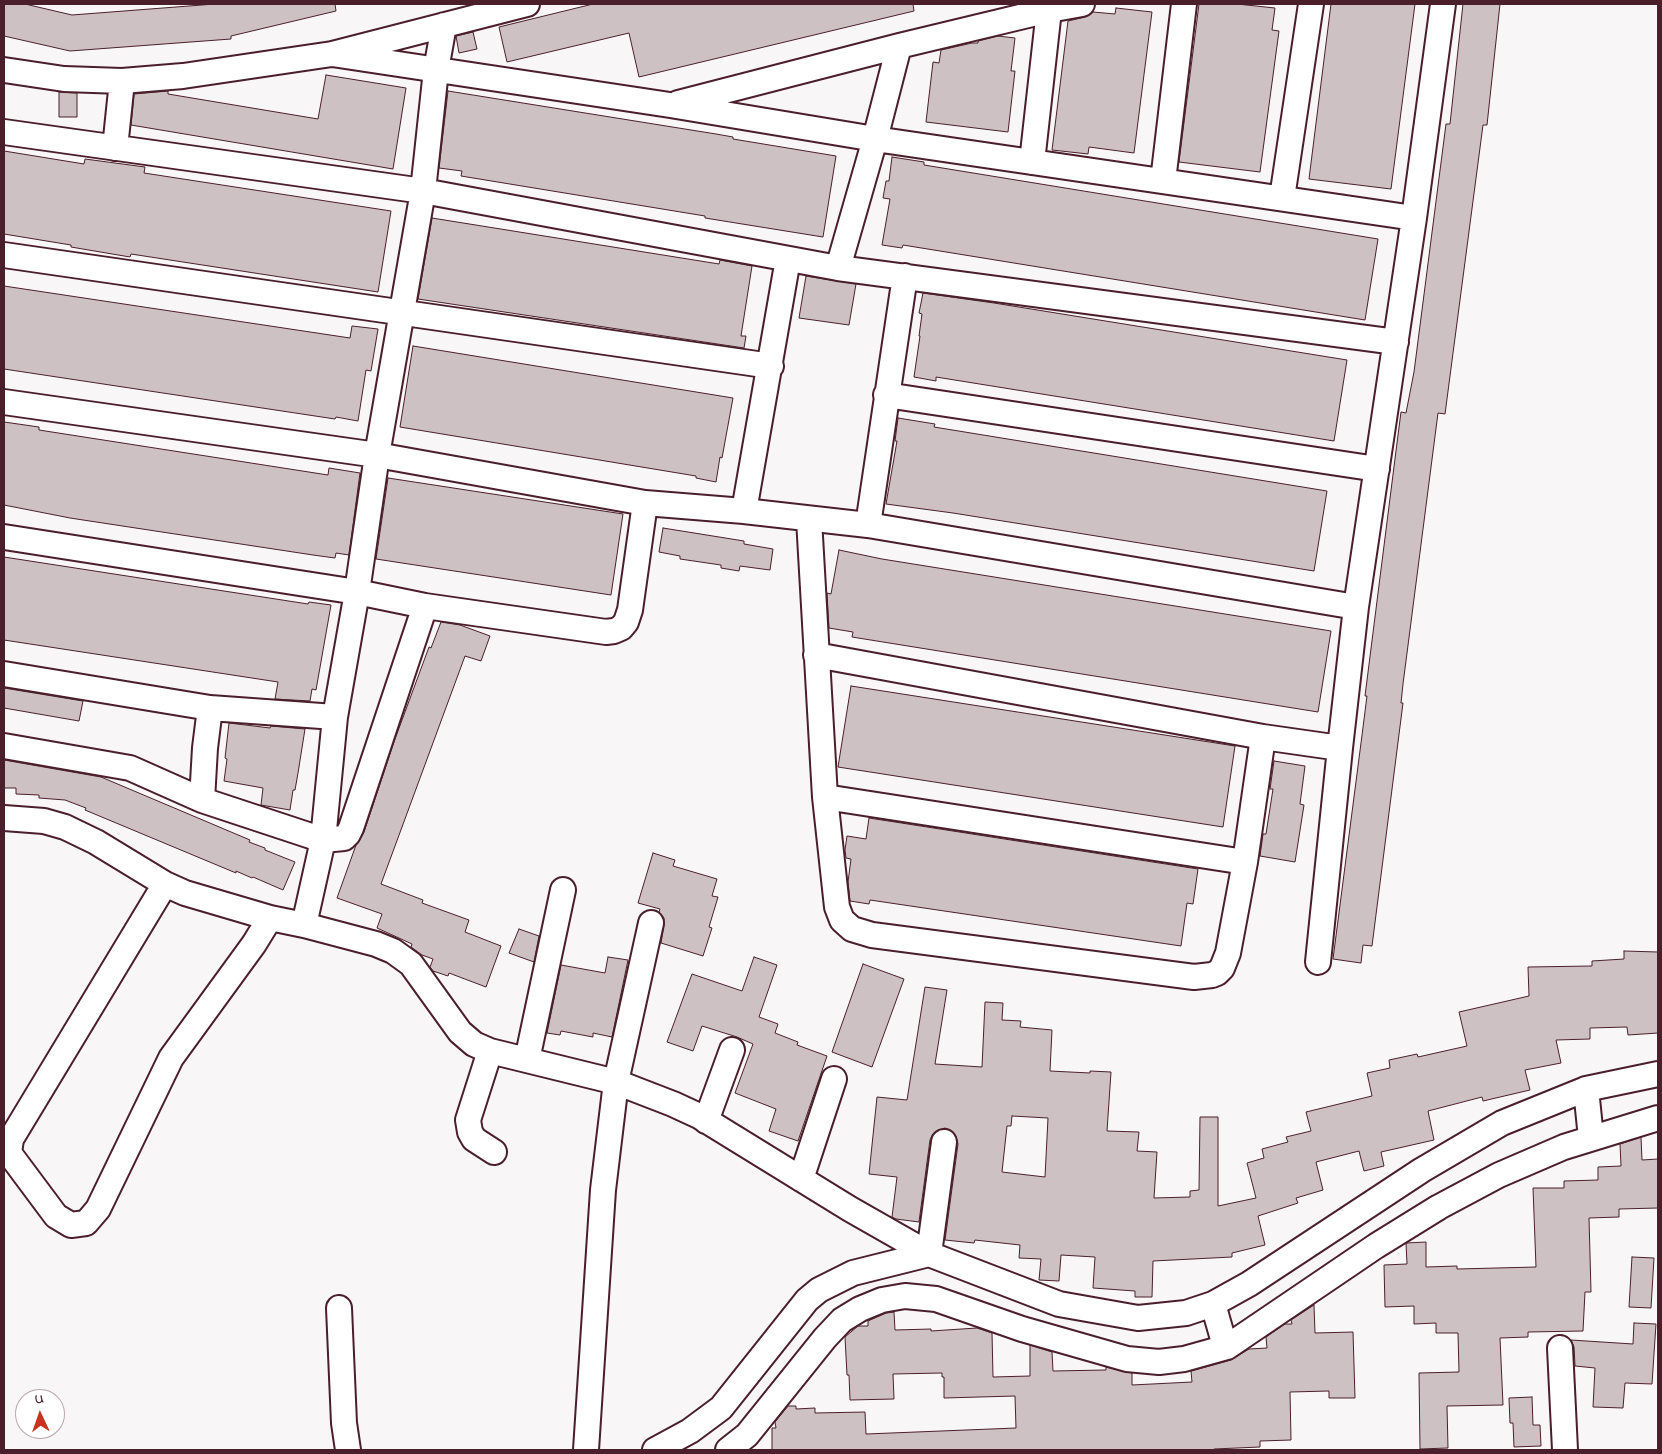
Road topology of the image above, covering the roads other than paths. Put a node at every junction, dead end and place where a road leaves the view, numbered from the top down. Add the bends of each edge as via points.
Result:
1 (527, 4) edge
2 (1082, 4) edge
3 (1184, 4) edge
4 (1311, 4) edge
5 (1443, 4) edge
6 (1049, 7) edge
7 (444, 24) junction
8 (899, 46) junction
9 (332, 54) junction
10 (4, 70) edge
11 (436, 70) junction
12 (122, 81) junction
13 (670, 105) junction
14 (4, 132) edge
15 (875, 139) junction
16 (114, 148) junction
17 (1032, 162) junction
18 (1163, 181) junction
19 (423, 191) junction
20 (1282, 198) junction
21 (1414, 218) junction
22 (4, 254) edge
23 (788, 259) junction
24 (838, 268) junction
25 (905, 276) junction
26 (402, 311) junction
27 (1396, 342) junction
28 (770, 366) junction
29 (886, 396) junction
30 (4, 402) edge
31 (376, 455) junction
32 (1378, 469) junction
33 (645, 503) junction
34 (744, 511) junction
35 (809, 519) junction
36 (868, 525) junction
37 (4, 537) edge
38 (357, 592) junction
39 (425, 606) junction
40 (1356, 607) junction
41 (816, 654) junction
42 (4, 674) edge
43 (210, 708) junction
44 (335, 717) junction
45 (1263, 737) junction
46 (4, 746) edge
47 (1340, 748) junction
48 (825, 797) junction
49 (202, 800) junction
50 (4, 818) edge
51 (323, 840) junction
52 (1245, 862) junction
53 (165, 884) junction
54 (563, 890) dead end
55 (270, 918) junction
56 (652, 923) dead end
57 (304, 925) junction
58 (1318, 962) dead end
59 (732, 1050) dead end
60 (490, 1051) junction
61 (527, 1060) junction
62 (1658, 1074) edge
63 (834, 1079) dead end
64 (616, 1082) junction
65 (1587, 1095) junction
66 (1658, 1118) edge
67 (706, 1121) junction
68 (1591, 1134) junction
69 (944, 1142) dead end
70 (494, 1152) dead end
71 (801, 1178) junction
72 (929, 1254) junction
73 (339, 1308) dead end
74 (1027, 1313) junction
75 (1220, 1327) junction
76 (1560, 1348) dead end
77 (735, 1422) junction
78 (348, 1450) edge
79 (586, 1450) edge
80 (654, 1450) edge
81 (728, 1450) edge
82 (1565, 1450) edge

1 - 7 street
2 - 6 street
3 - 18 street
4 - 20 street
5 - 21 street
6 - 8 street
6 - 17 street
7 - 9 street
7 - 11 street
8 - 13 street
8 - 15 street
9 - 11 street
9 - 12 street via 183,76
10 - 12 street
11 - 13 street
11 - 19 street
12 - 16 street
13 - 15 street
14 - 16 street
15 - 17 street
15 - 24 street
16 - 19 street
17 - 18 street
18 - 20 street
19 - 23 street
19 - 26 street
20 - 21 street
21 - 27 street
22 - 26 street
23 - 24 street
23 - 28 street
24 - 25 street
25 - 27 street
25 - 29 street
26 - 28 street
26 - 31 street
27 - 32 street
28 - 34 street
29 - 32 street
29 - 36 street
30 - 31 street
31 - 33 street
31 - 38 street
32 - 40 street
33 - 34 street
33 - 39 street via 630,610 621,628 606,632
34 - 35 street
35 - 36 street
35 - 41 street
36 - 40 street
37 - 38 street
38 - 39 street
38 - 44 street
39 - 51 street via 348,834 340,839
40 - 47 street
41 - 45 street
41 - 48 street
42 - 43 street
43 - 44 street
43 - 49 street
44 - 51 street
45 - 47 street
45 - 52 street
46 - 49 street via 130,768
47 - 58 street
48 - 52 street
48 - 52 street via 837,907 842,920 852,929 872,935 1194,977 1212,976 1222,968 1228,953
49 - 51 street
50 - 53 street via 44,821 65,827
51 - 57 street
53 - 55 street
53 - 55 street via 11,1139 9,1153 56,1216 71,1225 86,1223 98,1209 171,1058
54 - 61 street
55 - 57 street
56 - 64 street
57 - 60 street via 393,951 412,964 460,1032 474,1044
59 - 67 street
60 - 61 street
60 - 70 street via 468,1120 474,1139
61 - 64 street
62 - 65 street
63 - 71 street
64 - 67 street
64 - 79 street via 603,1190
65 - 68 street
65 - 75 street via 1502,1123 1422,1170 1250,1284
66 - 68 street
67 - 71 street
68 - 75 street via 1499,1174 1376,1246
69 - 72 street
71 - 72 street
72 - 74 street
72 - 77 street via 852,1273 807,1300
73 - 78 street
74 - 75 street via 1059,1304 1138,1318 1186,1313
74 - 75 street via 1127,1359 1159,1362 1184,1359
74 - 77 street via 905,1296 882,1300 842,1320
76 - 82 street
77 - 80 street via 690,1431
77 - 81 street

